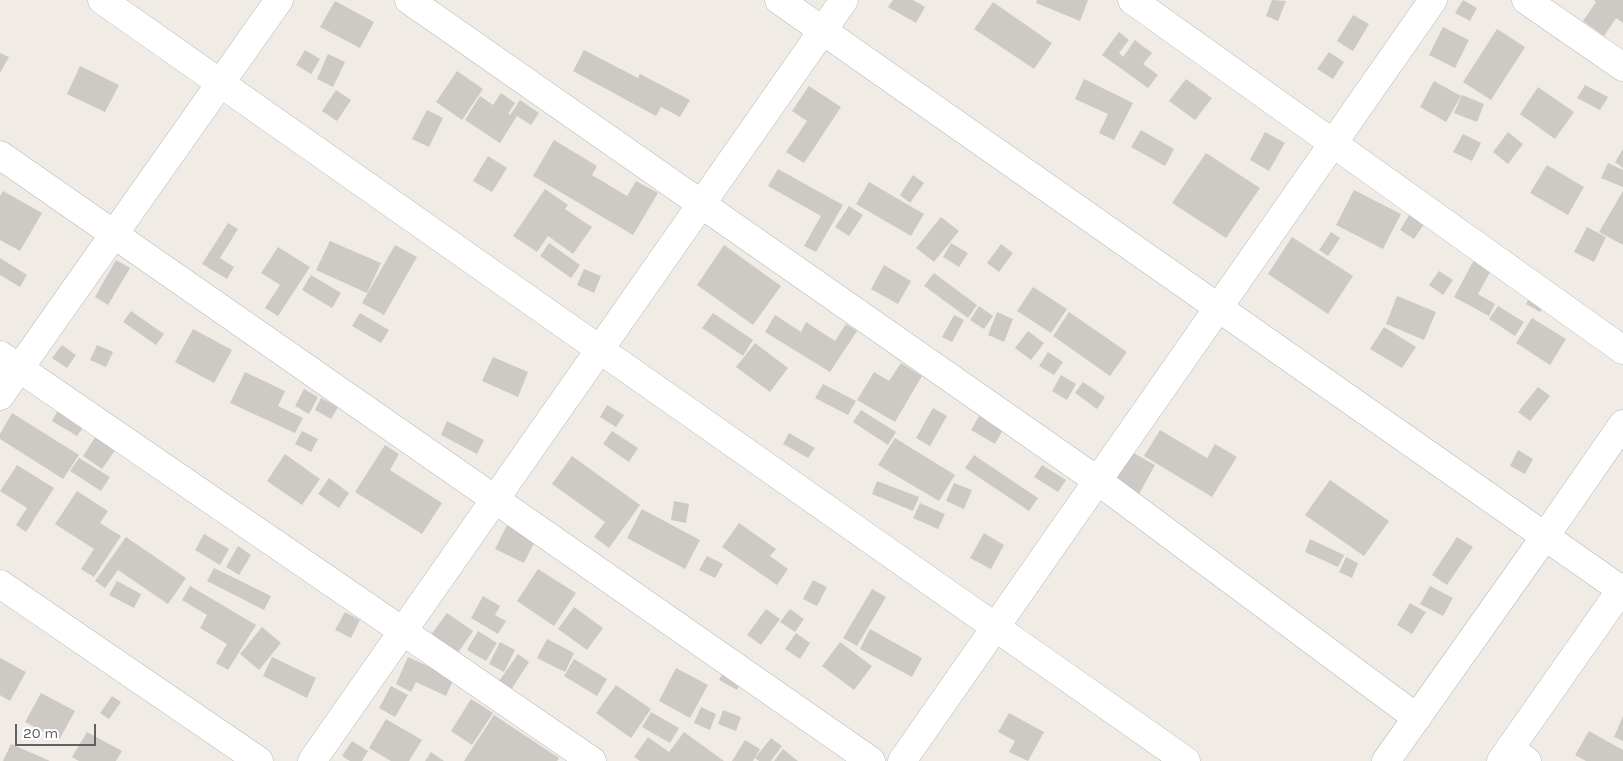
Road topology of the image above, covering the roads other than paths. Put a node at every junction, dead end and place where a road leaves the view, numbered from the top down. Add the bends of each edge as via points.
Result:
1 (102, 0) edge
2 (279, 0) edge
3 (409, 0) edge
4 (779, 0) edge
5 (844, 0) edge
6 (1132, 0) edge
7 (1433, 0) edge
8 (1526, 0) edge
9 (823, 31) junction
10 (1623, 67) edge
11 (220, 83) junction
12 (1334, 144) junction
13 (0, 154) edge
14 (702, 204) junction
15 (114, 234) junction
16 (1220, 308) junction
17 (600, 349) junction
18 (1623, 350) edge
19 (10, 362) edge
20 (0, 396) edge
21 (1623, 424) edge
22 (1098, 481) junction
23 (495, 500) junction
24 (1546, 535) junction
25 (0, 584) edge
26 (1622, 589) edge
27 (996, 627) junction
28 (403, 631) junction
29 (1417, 718) junction
30 (1512, 757) edge
31 (259, 761) edge
32 (312, 761) edge
33 (592, 761) edge
34 (871, 761) edge
35 (902, 761) edge
36 (1186, 761) edge
37 (1386, 761) edge

1 - 11 street
2 - 11 street
3 - 14 street
4 - 9 street
5 - 9 street
6 - 12 street
7 - 12 street
8 - 10 street
9 - 14 street
9 - 16 street
11 - 15 street
11 - 17 street
12 - 16 street
12 - 18 street
13 - 15 street
14 - 17 street
14 - 22 street
15 - 19 street
15 - 23 street
16 - 22 street
16 - 24 street
17 - 23 street
17 - 27 street
19 - 20 street
19 - 28 street
21 - 24 street
22 - 27 street
22 - 29 street
23 - 28 street
23 - 34 street
24 - 26 street
24 - 29 street
25 - 31 street
26 - 30 street
27 - 35 street
27 - 36 street
28 - 32 street
28 - 33 street
29 - 37 street

